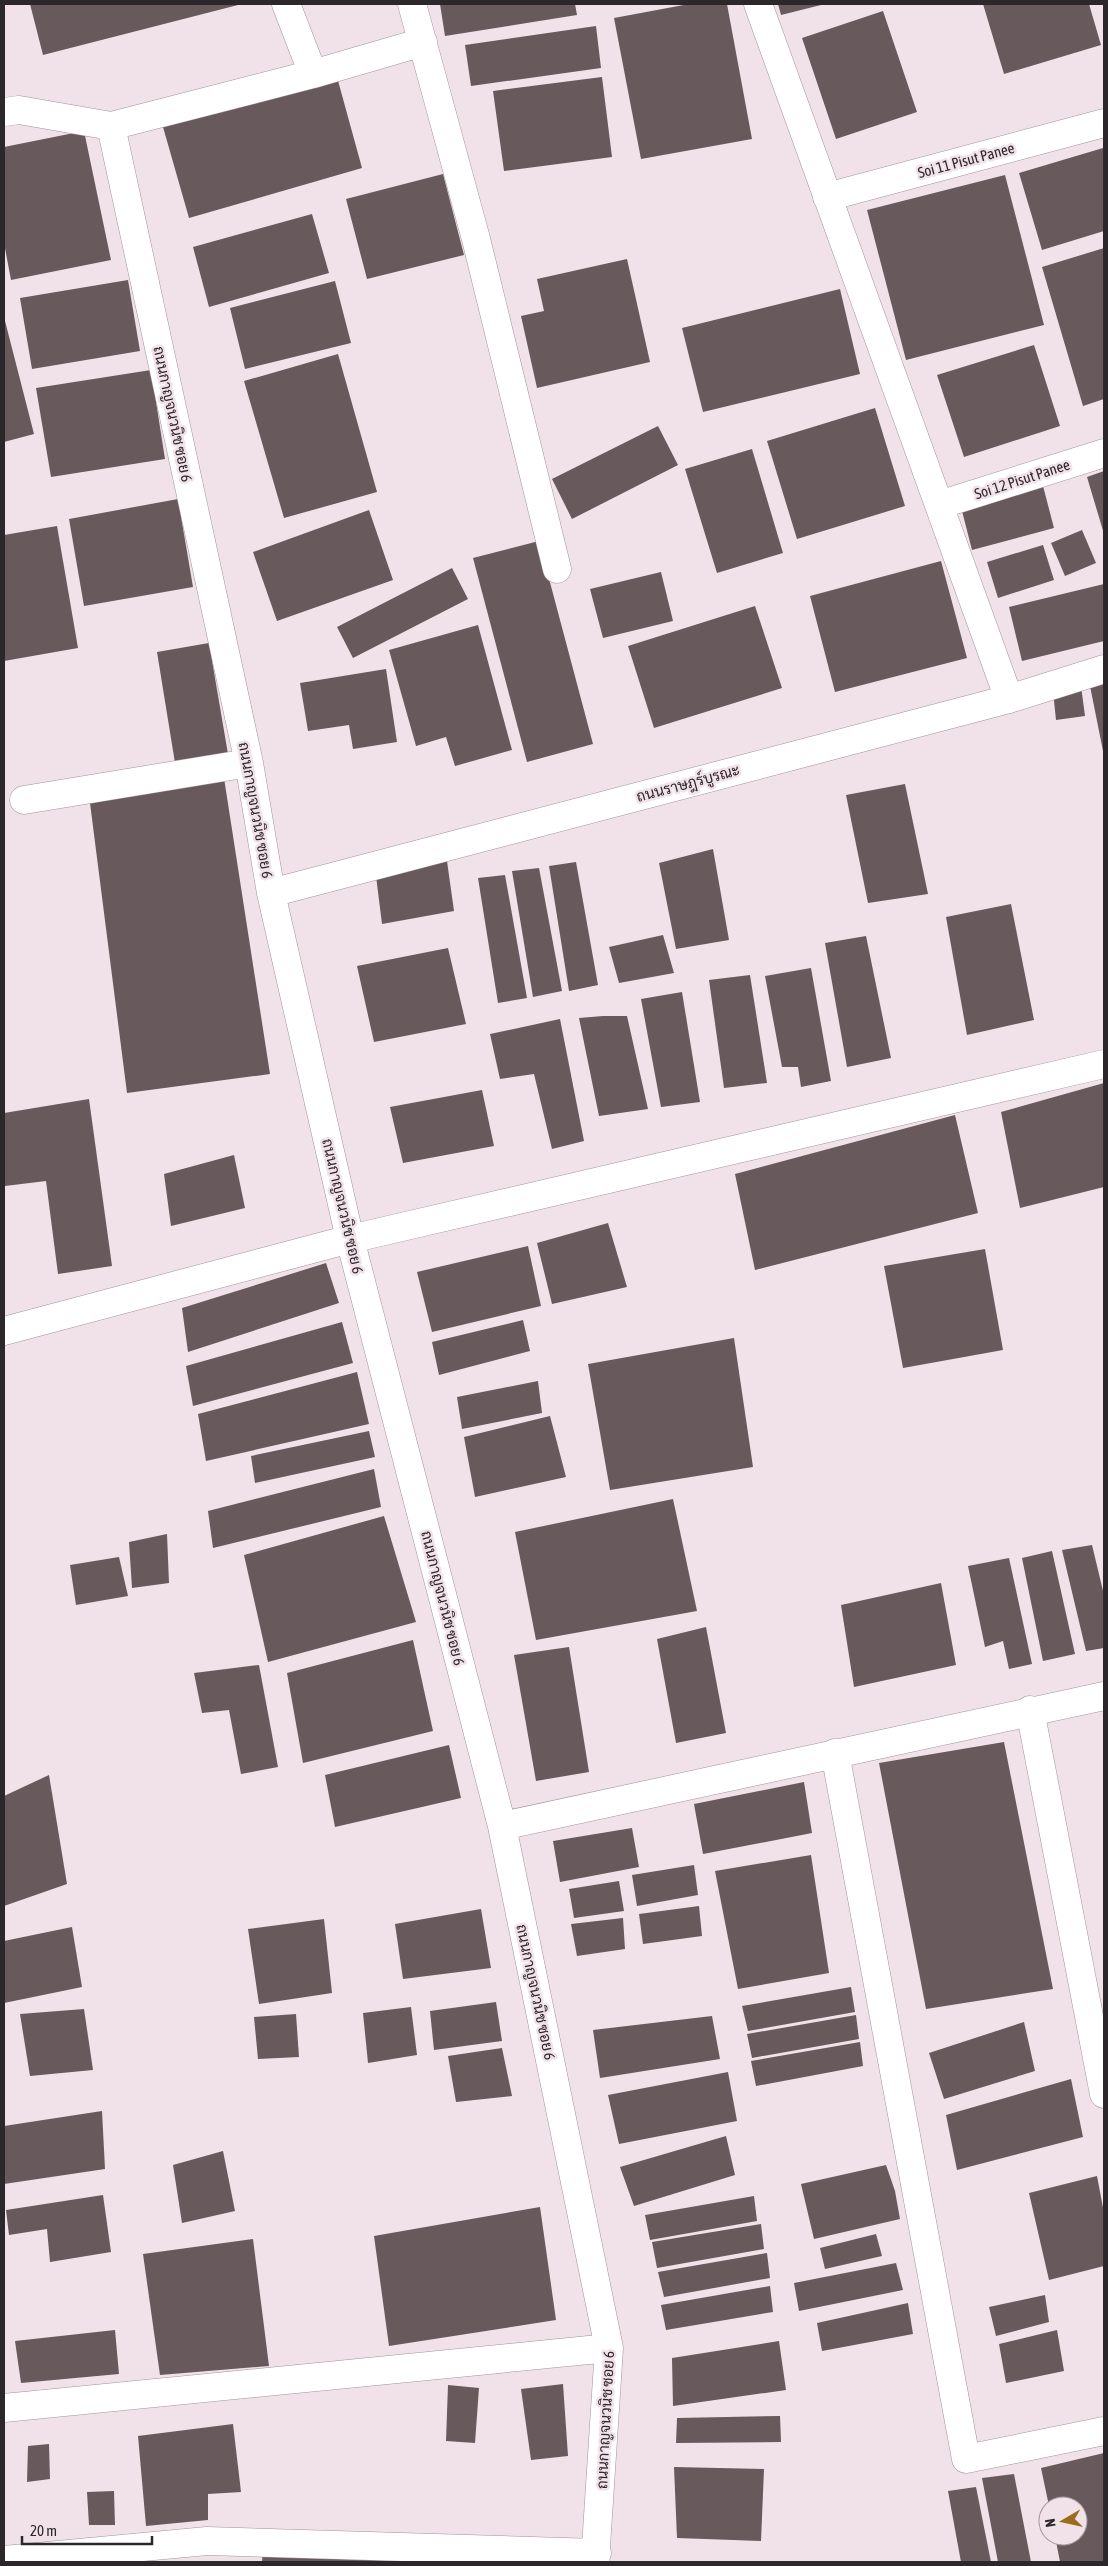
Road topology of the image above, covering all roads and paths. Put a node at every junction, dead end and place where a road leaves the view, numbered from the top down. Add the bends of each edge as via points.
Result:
1 (286, 4) edge
2 (412, 4) edge
3 (758, 4) edge
4 (423, 42) junction
5 (313, 74) junction
6 (4, 112) edge
7 (1104, 123) edge
8 (111, 126) junction
9 (827, 197) junction
10 (1104, 453) edge
11 (939, 505) junction
12 (557, 569) dead end
13 (1104, 669) edge
14 (1009, 699) junction
15 (249, 763) junction
16 (24, 800) dead end
17 (271, 893) junction
18 (1104, 1064) edge
19 (350, 1239) junction
20 (4, 1331) edge
21 (1104, 1696) edge
22 (1030, 1710) junction
23 (835, 1753) junction
24 (502, 1826) junction
25 (1104, 2094) edge
26 (609, 2348) junction
27 (4, 2408) edge
28 (1104, 2431) edge
29 (596, 2558) edge
30 (4, 2560) edge

1 - 5 street
2 - 4 street
3 - 9 street
4 - 5 street
4 - 12 street via 476,239
5 - 8 street
6 - 8 street via 19,110
7 - 9 street, Soi 11 Pisut Panee
8 - 15 street, ถนนกาญจนวนิช ซอย 6
9 - 11 street
10 - 11 street, Soi 12 Pisut Panee
11 - 14 street
13 - 14 street, ถนนราษฎร์บูรณะ
14 - 17 street, ถนนราษฎร์บูรณะ
15 - 16 street
15 - 17 street, ถนนกาญจนวนิช ซอย 6
17 - 19 street, ถนนกาญจนวนิช ซอย 6
18 - 19 street
19 - 20 street
19 - 24 street, ถนนกาญจนวนิช ซอย 6
21 - 22 street
22 - 23 street
22 - 25 street
23 - 24 street
23 - 28 street via 966,2459
24 - 26 street, ถนนกาญจนวนิช ซอย 6
26 - 27 street
26 - 29 street, ถนนกาญจนวนิช ซอย 6
29 - 30 street via 207,2541

